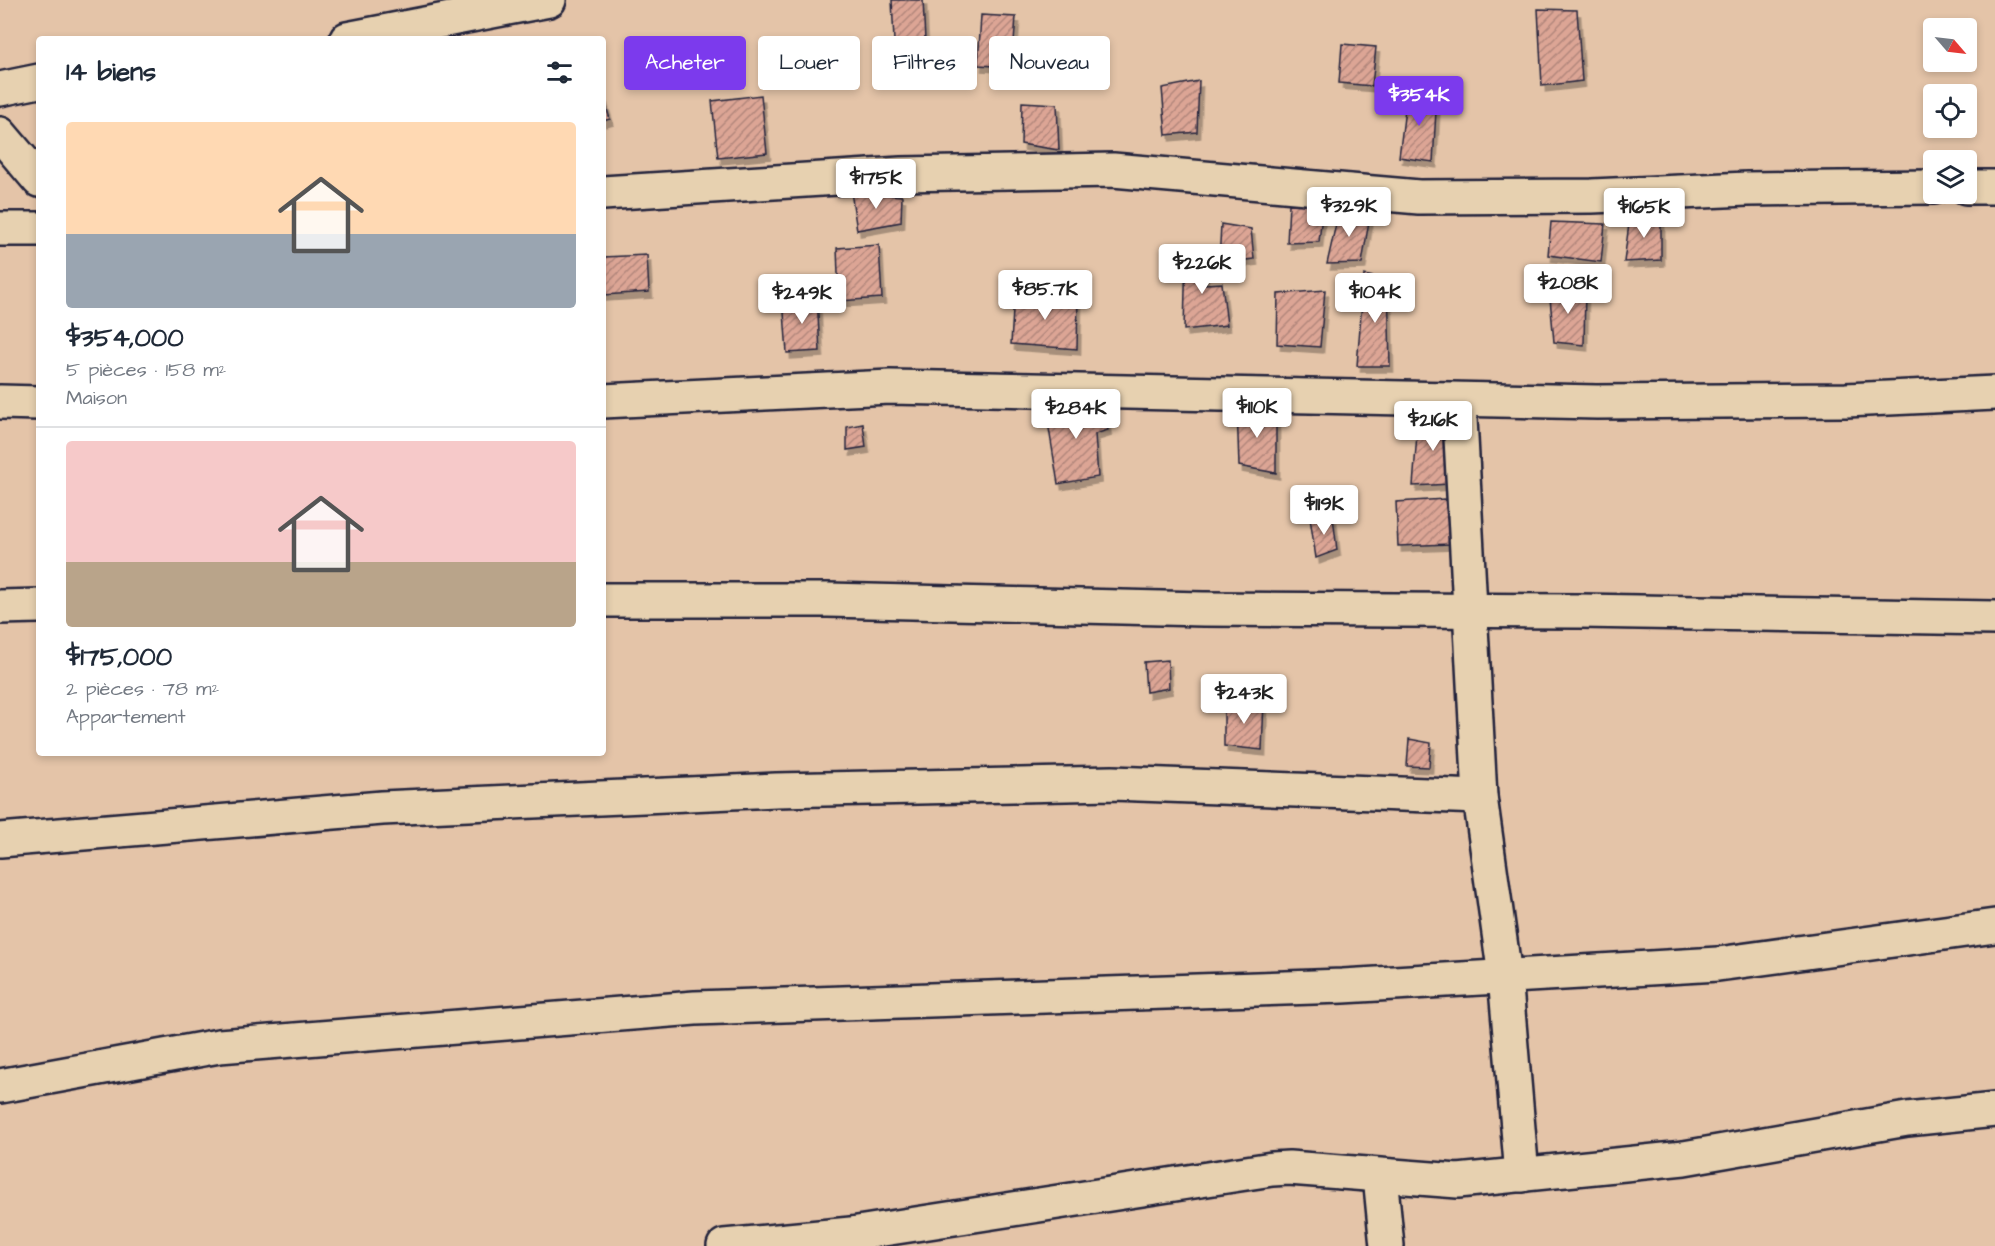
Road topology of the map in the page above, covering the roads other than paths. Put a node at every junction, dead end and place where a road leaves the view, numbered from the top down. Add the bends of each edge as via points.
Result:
1 (549, 0) edge
2 (363, 36) edge
3 (36, 82) edge
4 (0, 89) edge
5 (0, 134) edge
6 (36, 176) edge
7 (1977, 187) edge
8 (1995, 187) edge
9 (1923, 188) edge
10 (606, 193) edge
11 (0, 229) edge
12 (36, 229) edge
13 (1995, 393) edge
14 (1459, 400) junction
15 (606, 401) edge
16 (0, 402) edge
17 (36, 402) edge
18 (606, 600) edge
19 (36, 606) edge
20 (0, 607) edge
21 (1469, 610) junction
22 (1995, 618) edge
23 (1480, 797) junction
24 (0, 840) edge
25 (1995, 926) edge
26 (1505, 976) junction
27 (0, 1086) edge
28 (1995, 1110) edge
29 (1522, 1175) junction
30 (1380, 1176) junction
31 (724, 1246) edge
32 (1387, 1246) edge

1 - 2 street
3 - 4 street
5 - 6 street
7 - 8 street
9 - 10 street via 1419,197 1113,170 901,174
11 - 12 street
13 - 14 street via 1752,401
14 - 15 street via 890,387
14 - 21 street
16 - 17 street
18 - 21 street
19 - 20 street
21 - 22 street
21 - 23 street
23 - 24 street via 1112,783 776,790 382,808
23 - 26 street
25 - 26 street via 1718,964
26 - 27 street via 1343,986 695,1008 219,1046
26 - 29 street
28 - 29 street via 1907,1119 1684,1158
29 - 30 street via 1458,1181
30 - 31 street via 1272,1169 851,1234
30 - 32 street

